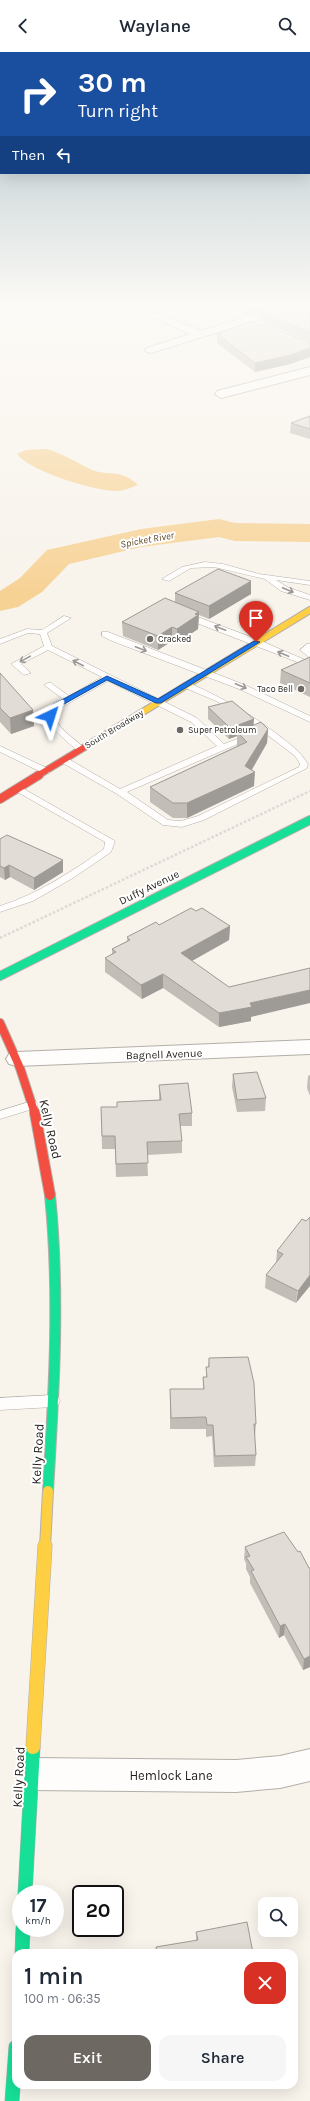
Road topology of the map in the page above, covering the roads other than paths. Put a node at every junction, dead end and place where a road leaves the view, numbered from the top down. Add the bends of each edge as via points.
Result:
1 (166, 578) dead end
2 (268, 578) junction
3 (310, 583) edge
4 (310, 598) edge
5 (310, 610) edge
6 (177, 612) edge
7 (67, 618) dead end
8 (43, 632) junction
9 (105, 634) dead end
10 (0, 642) edge
11 (256, 642) junction
12 (310, 646) edge
13 (48, 647) junction
14 (310, 656) edge
15 (310, 665) edge
16 (27, 673) dead end
17 (204, 674) junction
18 (107, 678) junction
19 (48, 685) dead end
20 (186, 685) junction
21 (68, 699) junction
22 (159, 702) junction
23 (310, 719) edge
24 (266, 730) junction
25 (222, 747) junction
26 (0, 749) edge
27 (81, 749) junction
28 (64, 760) junction
29 (46, 771) junction
30 (17, 788) junction
31 (120, 792) junction
32 (0, 799) edge
33 (310, 820) edge
34 (0, 910) edge
35 (0, 976) edge
36 (0, 1023) edge
37 (310, 1047) edge
38 (17, 1059) junction
39 (32, 1106) junction
40 (0, 1115) edge
41 (53, 1402) junction
42 (0, 1404) edge
43 (310, 1765) edge
44 (31, 1774) junction
45 (25, 1885) edge
46 (23, 1937) edge
47 (22, 1949) edge
48 (13, 2089) edge
49 (12, 2101) edge

1 - 2 lane via 197,564 211,564
2 - 3 lane via 294,579
2 -> 4 lane via 284,589
5 - 11 street, South Broadway
11 -> 6 lane
7 - 8 lane
8 - 10 lane via 27,631
8 - 13 lane
9 -> 17 lane
15 -> 11 lane
11 - 17 street, South Broadway
12 - 14 lane via 304,650
13 -> 16 lane via 15,664
18 -> 13 lane
17 - 20 street, South Broadway
17 -> 23 lane via 242,687
18 - 21 lane
18 - 22 lane
19 - 21 lane
20 - 22 street, South Broadway
20 - 24 lane via 236,708
21 - 27 lane via 54,707 50,716
22 - 25 lane via 194,720
22 - 27 street, South Broadway
24 - 25 lane
24 - 31 lane via 298,754 304,764 303,768 192,822 173,825 166,823
25 - 31 lane
26 - 29 lane
27 - 28 street, South Broadway
28 - 29 street, South Broadway
28 - 31 lane
29 - 30 street, South Broadway
30 - 32 street, South Broadway
30 - 34 lane via 110,841 108,850 65,881 26,901
33 - 35 street, Duffy Avenue
36 - 38 street, Kelly Road
37 - 38 street, Bagnell Avenue
38 - 39 street, Kelly Road
39 - 40 lane
39 - 41 street, Kelly Road via 42,1141 50,1190 55,1253
41 - 42 lane
41 - 44 street, Kelly Road
43 - 44 street, Hemlock Lane via 280,1772 236,1776
44 - 45 street, Kelly Road
46 - 47 street
48 - 49 street

